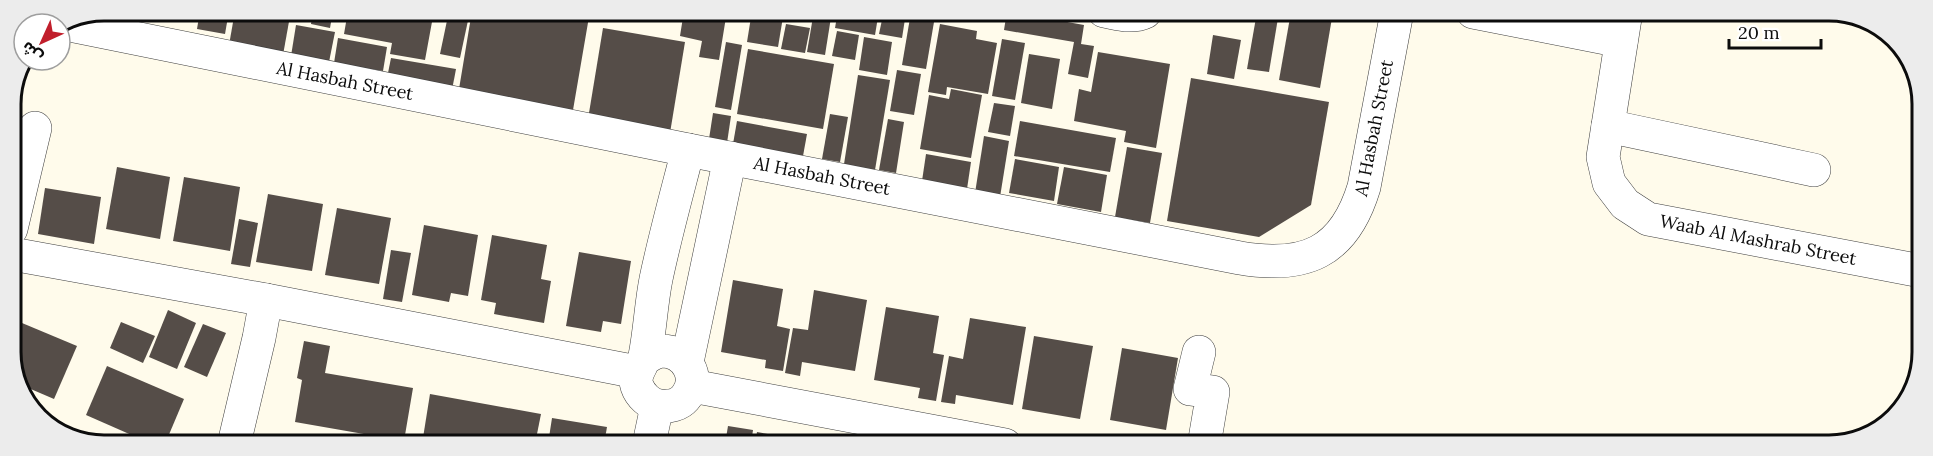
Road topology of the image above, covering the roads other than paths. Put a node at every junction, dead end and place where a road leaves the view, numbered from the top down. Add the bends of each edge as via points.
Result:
1 (1395, 21) edge
2 (1569, 21) edge
3 (116, 22) edge
4 (86, 23) edge
5 (1623, 26) edge
6 (1608, 126) junction
7 (35, 128) dead end
8 (687, 150) junction
9 (730, 158) junction
10 (1814, 170) dead end
11 (21, 189) edge
12 (21, 256) edge
13 (1912, 269) edge
14 (266, 300) junction
15 (1198, 352) dead end
16 (641, 365) junction
17 (689, 374) junction
18 (657, 406) junction
19 (236, 435) edge
20 (651, 435) edge
21 (928, 435) edge
22 (1206, 435) edge

1 - 9 street, Al Hasbah Street via 1357,209 1345,229 1328,245 1309,256 1286,262 1240,258
2 - 5 street, Waab Al Mashrab Street
3 - 4 street, Al Hasbah Street
3 - 8 street, Al Hasbah Street
5 - 6 street, Waab Al Mashrab Street
6 - 10 street
6 - 13 street, Waab Al Mashrab Street via 1603,158 1609,183 1625,204 1648,219
7 - 11 street
8 - 9 street, Al Hasbah Street
8 - 16 street via 656,280
9 - 17 street
12 - 14 street
14 - 16 street
14 - 19 street
15 - 22 street via 1190,389 1214,392
16 - 17 street via 658,351 674,352
16 - 18 street via 637,386 645,399
17 - 18 street via 684,399 672,406
17 - 21 street
18 - 20 street

